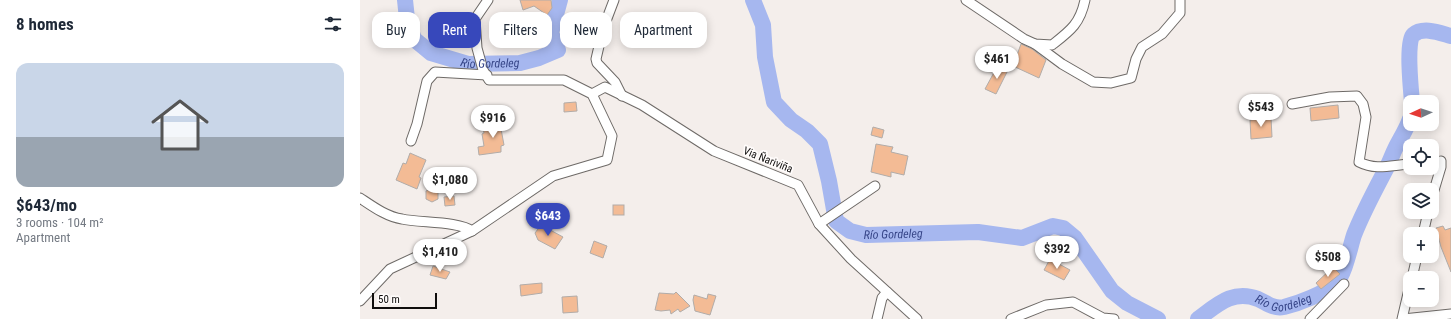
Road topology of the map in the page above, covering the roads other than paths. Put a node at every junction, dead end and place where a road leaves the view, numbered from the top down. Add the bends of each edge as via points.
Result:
1 (488, 0) edge
2 (614, 0) edge
3 (966, 0) edge
4 (1085, 0) edge
5 (1180, 0) edge
6 (1035, 44) junction
7 (485, 73) junction
8 (592, 94) junction
9 (622, 96) junction
10 (1292, 104) dead end
11 (411, 141) dead end
12 (1439, 161) edge
13 (1403, 165) edge
14 (1437, 183) edge
15 (875, 186) dead end
16 (360, 198) edge
17 (819, 224) junction
18 (472, 231) junction
19 (1344, 284) dead end
20 (887, 292) junction
21 (360, 301) edge
22 (1405, 307) edge
23 (1451, 314) edge
24 (876, 319) edge
25 (917, 319) edge
26 (1011, 319) edge
27 (1114, 319) edge
28 (1310, 319) edge
29 (1402, 319) edge

1 - 7 street via 475,19 477,48
2 - 9 street via 603,29 596,59 615,82
3 - 6 street
4 - 6 street via 1072,30 1052,45
5 - 6 street via 1180,13 1162,34 1142,46 1131,78 1111,83 1093,82
7 - 8 street via 489,80 564,80
7 - 11 street via 435,72 427,81
8 - 9 street, Via Ñariviña via 605,87
8 - 18 street via 612,136 607,160 553,176
9 - 17 street, Via Ñariviña via 642,105 714,151 798,185
10 - 13 street via 1330,97 1357,96 1363,104 1366,117 1359,162 1368,167
12 - 14 street via 1442,167
15 - 17 street
16 - 18 street via 386,214 400,219 446,224
17 - 20 street, Via Ñariviña via 851,259
18 - 21 street via 390,268
19 - 28 street
20 - 24 street via 882,298
20 - 25 street, Via Ñariviña
22 - 29 street
23 - 29 street
26 - 27 street via 1046,305 1073,302 1103,318

